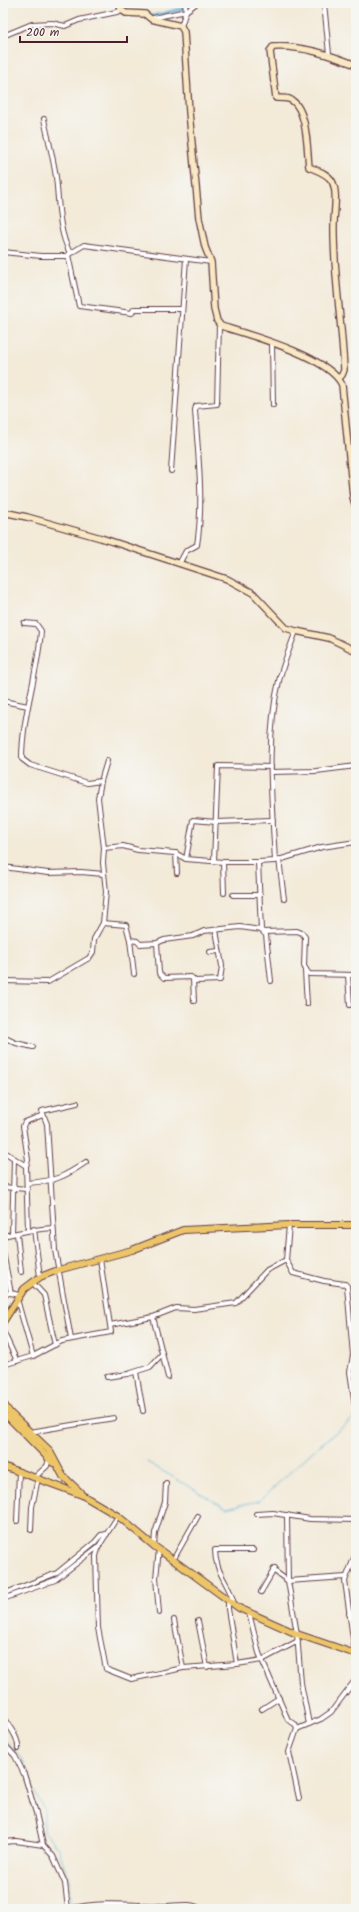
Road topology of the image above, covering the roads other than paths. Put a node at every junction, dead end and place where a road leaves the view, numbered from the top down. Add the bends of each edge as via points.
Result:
1 (120, 3) edge
2 (185, 3) edge
3 (324, 3) edge
4 (195, 5) edge
5 (121, 10) junction
6 (186, 13) junction
7 (151, 19) junction
8 (181, 26) junction
9 (3, 36) edge
10 (329, 54) junction
11 (356, 65) edge
12 (44, 119) dead end
13 (3, 252) edge
14 (69, 254) junction
15 (186, 259) junction
16 (211, 262) junction
17 (182, 309) junction
18 (219, 323) junction
19 (272, 343) junction
20 (339, 378) junction
21 (273, 405) dead end
22 (171, 471) dead end
23 (356, 507) edge
24 (3, 512) edge
25 (179, 564) junction
26 (24, 623) dead end
27 (296, 632) junction
28 (356, 651) edge
29 (3, 701) edge
30 (28, 706) junction
31 (107, 761) dead end
32 (356, 766) edge
33 (271, 767) junction
34 (271, 772) junction
35 (101, 781) junction
36 (273, 820) junction
37 (216, 822) junction
38 (356, 842) edge
39 (104, 848) junction
40 (176, 853) junction
41 (186, 859) junction
42 (277, 860) junction
43 (214, 861) junction
44 (223, 862) junction
45 (258, 862) junction
46 (3, 867) edge
47 (177, 873) dead end
48 (104, 874) junction
49 (224, 893) dead end
50 (233, 895) dead end
51 (260, 895) junction
52 (284, 899) dead end
53 (103, 923) junction
54 (216, 930) junction
55 (263, 931) junction
56 (130, 940) junction
57 (156, 943) junction
58 (219, 951) junction
59 (210, 952) dead end
60 (305, 970) junction
61 (134, 974) dead end
62 (348, 975) junction
63 (356, 975) edge
64 (193, 979) junction
65 (3, 981) edge
66 (271, 981) dead end
67 (194, 1001) dead end
68 (307, 1004) dead end
69 (350, 1005) dead end
70 (3, 1037) edge
71 (33, 1047) dead end
72 (78, 1103) dead end
73 (43, 1115) junction
74 (3, 1151) edge
75 (14, 1159) junction
76 (86, 1162) dead end
77 (26, 1166) junction
78 (51, 1181) junction
79 (27, 1184) junction
80 (3, 1187) edge
81 (13, 1188) junction
82 (27, 1189) junction
83 (289, 1225) junction
84 (356, 1225) edge
85 (53, 1228) junction
86 (34, 1229) junction
87 (28, 1230) junction
88 (12, 1234) junction
89 (17, 1234) junction
90 (3, 1236) edge
91 (3, 1252) edge
92 (100, 1259) junction
93 (286, 1260) junction
94 (58, 1270) junction
95 (21, 1272) dead end
96 (40, 1277) junction
97 (32, 1282) junction
98 (11, 1293) junction
99 (3, 1294) edge
100 (18, 1297) junction
101 (153, 1317) junction
102 (3, 1322) edge
103 (110, 1325) junction
104 (3, 1331) edge
105 (71, 1339) junction
106 (55, 1345) junction
107 (162, 1354) junction
108 (354, 1355) edge
109 (33, 1356) junction
110 (17, 1361) junction
111 (3, 1365) edge
112 (136, 1372) junction
113 (106, 1377) dead end
114 (168, 1377) dead end
115 (4, 1408) edge
116 (143, 1411) dead end
117 (356, 1412) edge
118 (114, 1418) dead end
119 (30, 1432) junction
120 (49, 1458) junction
121 (3, 1466) edge
122 (57, 1467) junction
123 (19, 1471) junction
124 (36, 1478) junction
125 (166, 1483) dead end
126 (82, 1495) junction
127 (256, 1514) dead end
128 (287, 1515) junction
129 (118, 1516) junction
130 (198, 1516) dead end
131 (356, 1520) edge
132 (17, 1521) dead end
133 (31, 1530) dead end
134 (107, 1534) junction
135 (99, 1546) junction
136 (157, 1548) junction
137 (253, 1550) dead end
138 (356, 1553) edge
139 (174, 1560) junction
140 (346, 1577) junction
141 (288, 1581) junction
142 (261, 1592) dead end
143 (3, 1594) edge
144 (3, 1599) edge
145 (228, 1600) junction
146 (234, 1604) junction
147 (356, 1612) edge
148 (159, 1613) dead end
149 (249, 1613) junction
150 (349, 1614) junction
151 (174, 1620) dead end
152 (198, 1621) dead end
153 (297, 1634) junction
154 (298, 1641) junction
155 (355, 1653) edge
156 (262, 1660) junction
157 (237, 1664) junction
158 (207, 1667) junction
159 (183, 1668) junction
160 (356, 1679) edge
161 (279, 1698) junction
162 (262, 1709) dead end
163 (3, 1717) edge
164 (309, 1724) junction
165 (297, 1729) junction
166 (3, 1743) edge
167 (18, 1748) dead end
168 (299, 1798) dead end
169 (3, 1842) edge
170 (43, 1845) junction
171 (68, 1909) edge
172 (200, 1909) edge

1 - 5 street
2 - 6 street
3 - 10 street
4 - 6 street
5 - 7 street via 126,13 145,14
5 - 9 street via 65,26 52,23 32,24
6 - 7 street via 179,12
6 - 8 street
7 - 8 street
8 - 16 street via 184,32 198,218
10 - 11 street
10 - 20 street via 280,46 273,47 270,51 276,98 290,100 297,107 307,137 309,167 325,174 332,181 344,370
12 - 14 street via 52,150 58,206
13 - 14 street via 41,256
14 - 15 street via 84,245
14 - 17 street via 79,306 132,313 134,309
15 - 16 street
15 - 17 street
16 - 18 street via 214,309
17 - 22 street
18 - 19 street via 221,326
18 - 25 street via 217,404 196,406 195,410 200,492 197,545 186,551
19 - 20 street via 318,363
19 - 21 street
20 - 23 street via 342,385
24 - 25 street via 101,538
25 - 27 street via 226,579 253,593 286,628
26 - 30 street via 36,624 41,630
27 - 28 street via 329,638
27 - 33 street via 279,681
29 - 30 street
30 - 35 street via 23,729 22,759 30,765 87,783
31 - 35 street
32 - 34 street via 316,771
33 - 34 street
33 - 37 street via 218,766
34 - 36 street
35 - 39 street via 98,798
36 - 37 street
36 - 42 street
37 - 41 street via 193,820
37 - 43 street
38 - 42 street via 322,846
39 - 40 street via 123,846 138,850
39 - 48 street
40 - 41 street
40 - 47 street
41 - 43 street
42 - 45 street
42 - 52 street
43 - 44 street
44 - 45 street
44 - 49 street
45 - 51 street
46 - 48 street via 48,873
48 - 53 street via 106,892
50 - 51 street
51 - 55 street
53 - 56 street via 126,925
53 - 65 street via 94,939 90,958 48,982
54 - 55 street via 240,927
54 - 57 street
54 - 58 street
55 - 60 street via 302,933 305,937
55 - 66 street via 266,935
56 - 57 street via 140,944
56 - 61 street
57 - 64 street via 159,973 164,978
58 - 59 street
58 - 64 street via 222,966 220,980
60 - 62 street via 312,975
60 - 68 street
62 - 63 street
62 - 69 street
64 - 67 street
70 - 71 street
72 - 73 street via 44,1109
73 - 77 street via 25,1122 23,1126 28,1160
73 - 78 street via 48,1124
74 - 75 street
75 - 77 street
75 - 81 street
76 - 78 street
77 - 79 street
78 - 79 street
78 - 85 street
79 - 82 street
80 - 81 street
81 - 82 street
81 - 88 street
82 - 87 street
83 - 84 main road
83 - 92 main road via 183,1230 132,1250
83 - 93 street
85 - 86 street
85 - 94 street
86 - 87 street
86 - 96 street
87 - 89 street
88 - 89 street
88 - 90 street
89 - 95 street
91 - 98 street
92 - 94 main road
92 - 103 street
93 - 101 street via 267,1270 236,1303 176,1308
93 - 108 street via 293,1273 347,1286
94 - 96 main road
94 - 105 street
96 - 97 main road
97 - 100 main road
97 - 106 street via 44,1295
98 - 99 street
98 - 100 street
100 - 102 main road
100 - 109 street
101 - 103 street
101 - 107 street
103 - 105 street via 111,1332
104 - 110 street
105 - 106 street
106 - 109 street
107 - 112 street via 150,1367
107 - 114 street
108 - 117 street via 350,1372
109 - 110 street
110 - 111 street
112 - 113 street
112 - 116 street
115 - 119 main road
115 - 120 main road
118 - 119 street
119 - 122 main road via 49,1450
120 - 122 main road
120 - 124 street via 47,1466
121 - 123 main road
122 - 126 main road
123 - 124 main road
123 - 132 street
124 - 126 main road
124 - 133 street
125 - 136 street via 165,1502 155,1532
126 - 129 main road
127 - 128 street
128 - 131 street via 310,1519
128 - 141 street
129 - 134 street
129 - 136 main road
130 - 139 street
134 - 135 street
134 - 143 street via 101,1534 95,1542 54,1574
135 - 144 street via 55,1580
135 - 159 street via 96,1556 98,1628 106,1669 131,1679
136 - 139 main road
136 - 148 street
137 - 146 street via 215,1550 217,1568 233,1597
138 - 140 street
139 - 145 main road
140 - 141 street
140 - 150 street
141 - 142 street via 274,1569
141 - 153 street
145 - 146 main road
145 - 157 street
146 - 149 main road
147 - 150 street
149 - 153 main road
149 - 156 street
150 - 155 street
151 - 159 street
152 - 158 street
153 - 154 street
153 - 155 main road
154 - 156 street
154 - 164 street via 301,1683
156 - 157 street
156 - 161 street
157 - 158 street
158 - 159 street
160 - 164 street via 331,1712
161 - 162 street
161 - 165 street via 288,1720 295,1724
163 - 167 street via 16,1736
164 - 165 street
165 - 168 street via 289,1752
166 - 170 street via 15,1756 24,1774
169 - 170 street
170 - 171 street via 53,1856 65,1883
171 - 172 street via 129,1903 192,1905

